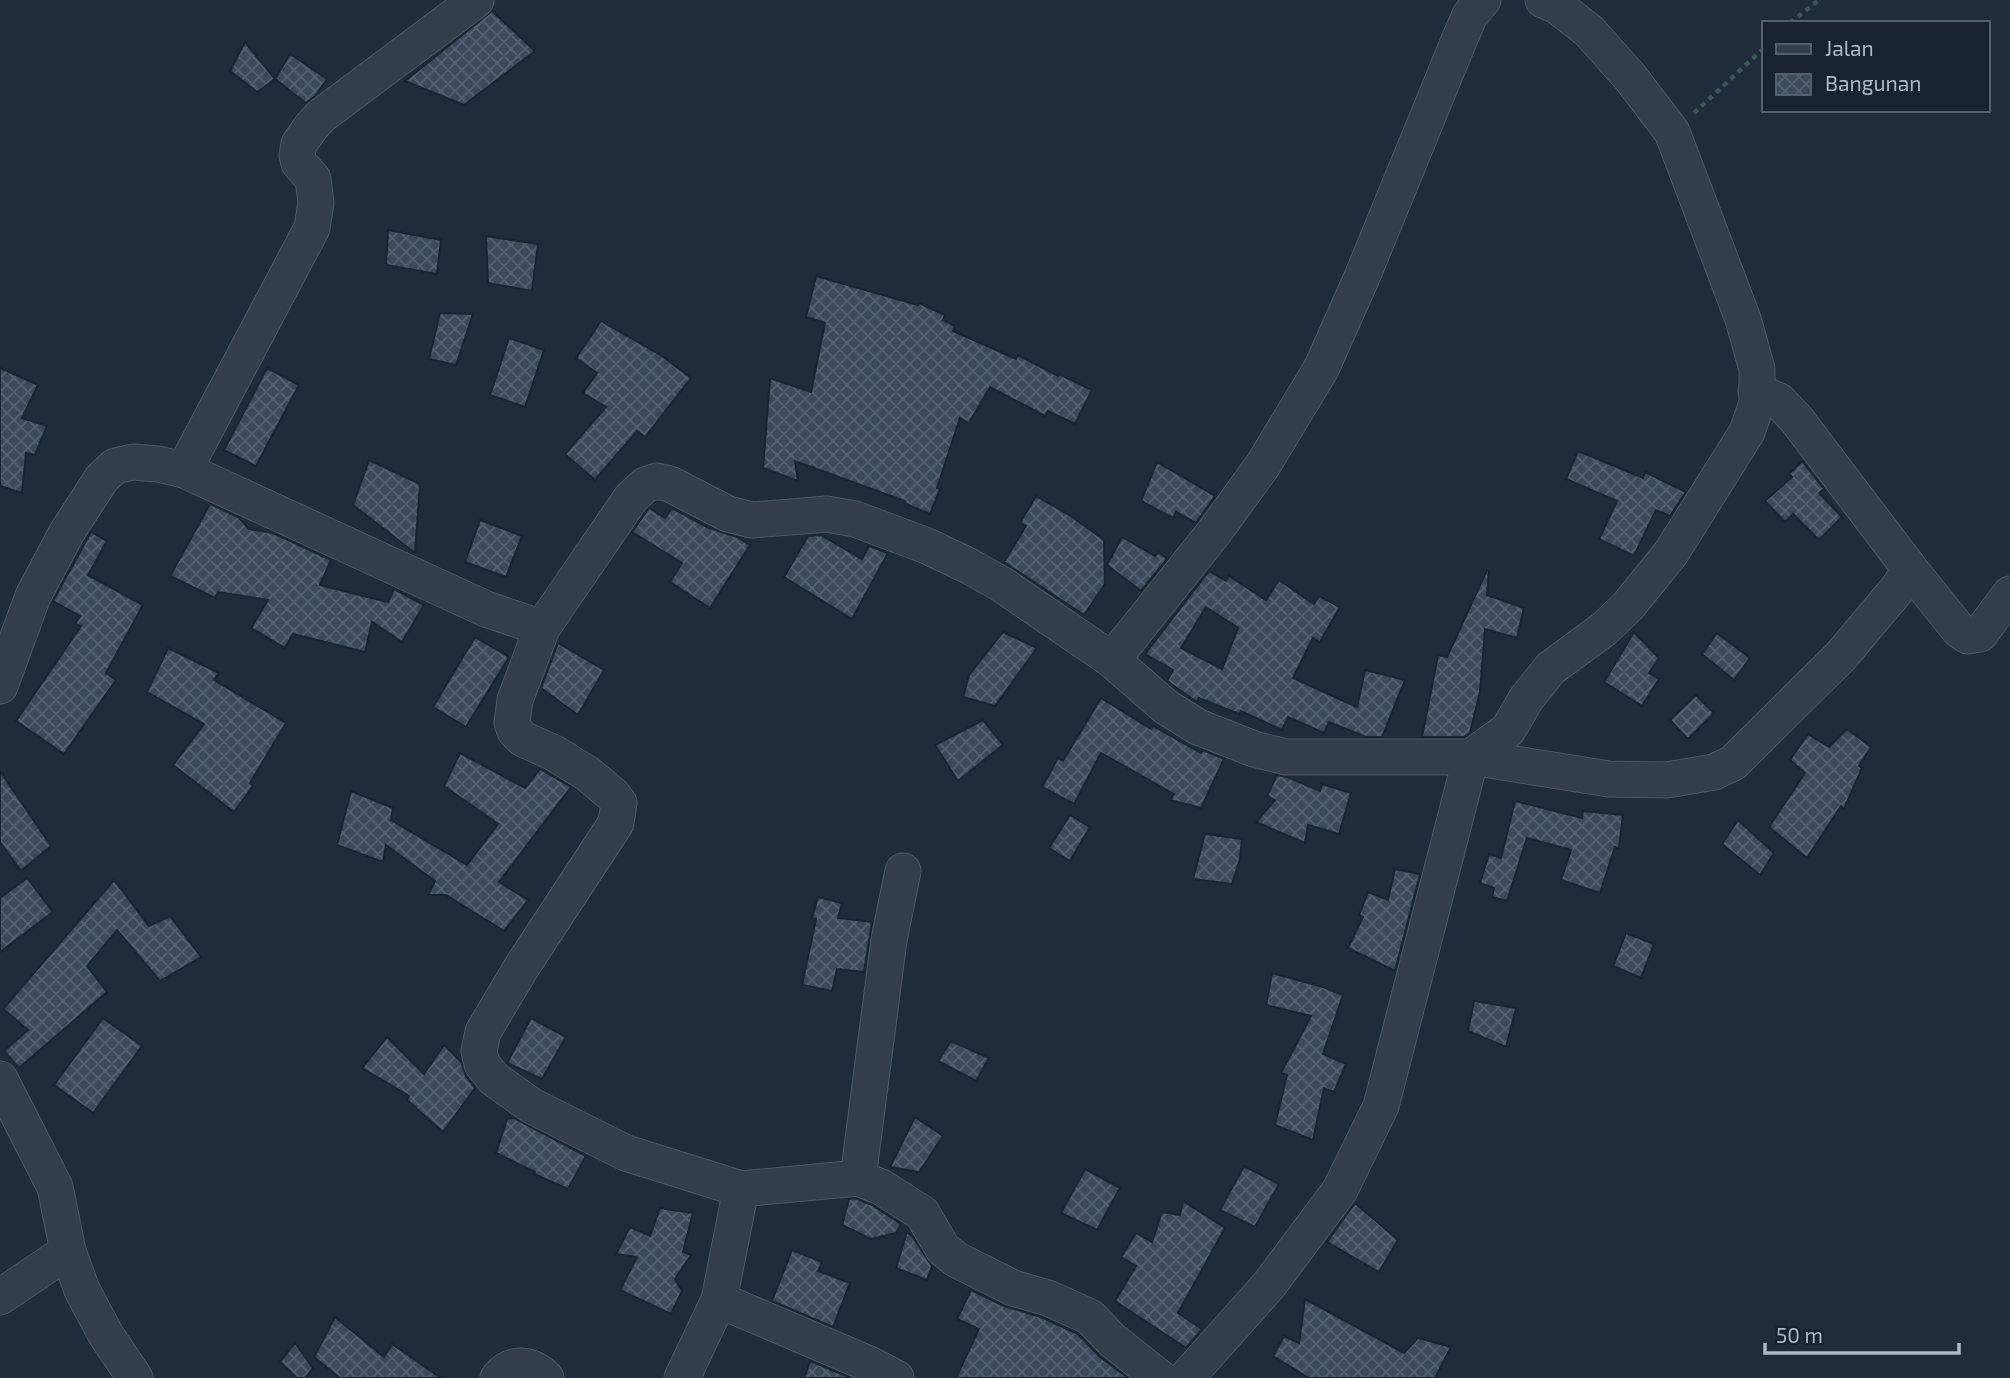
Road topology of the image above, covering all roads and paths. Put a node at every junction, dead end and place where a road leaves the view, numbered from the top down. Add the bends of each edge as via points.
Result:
1 (477, 0) edge
2 (1483, 0) edge
3 (1542, 0) edge
4 (1819, 0) edge
5 (1793, 21) edge
6 (1762, 50) edge
7 (1672, 132) junction
8 (1756, 391) junction
9 (184, 470) junction
10 (1910, 569) junction
11 (2010, 594) edge
12 (542, 628) junction
13 (1112, 660) junction
14 (0, 686) edge
15 (1471, 757) junction
16 (903, 871) dead end
17 (0, 1079) edge
18 (858, 1178) junction
19 (741, 1189) junction
20 (68, 1251) junction
21 (0, 1297) edge
22 (719, 1300) junction
23 (135, 1378) edge
24 (498, 1378) edge
25 (546, 1378) edge
26 (682, 1378) edge
27 (896, 1378) edge
28 (1160, 1378) edge
29 (1186, 1378) edge

1 - 9 street via 321,116 299,144 299,163 313,179 315,191 312,228
2 - 13 street via 1470,15 1321,369 1255,476
3 - 7 street via 1589,31
4 - 5 path
6 - 7 path
7 - 8 street via 1743,318 1757,369
8 - 10 street via 1779,401 1797,420
8 - 15 street via 1757,403 1747,432 1671,553 1628,606 1551,668 1525,699 1508,730
9 - 12 street via 486,609
9 - 14 street via 133,462 115,466 102,478 33,596
10 - 11 street via 1968,636 1980,634
10 - 15 street via 1841,656 1733,763 1714,772 1667,780 1609,779
12 - 13 street via 631,498 657,481 728,514 752,520 827,514 855,519 927,546 1001,584
12 - 19 street via 515,700 515,731 588,774 620,803 619,812 483,1032 482,1064 494,1079 532,1106 626,1153
13 - 15 street via 1198,727 1254,749 1286,757
15 - 29 street via 1381,1107 1340,1190 1269,1285
16 - 18 street via 889,940
17 - 20 street via 55,1187
18 - 19 street
18 - 28 street via 922,1213 943,1249 957,1260 1013,1288 1090,1317
19 - 22 street
20 - 21 street
20 - 23 street via 91,1309
22 - 26 street
22 - 27 street
24 - 25 street via 507,1369 524,1365

